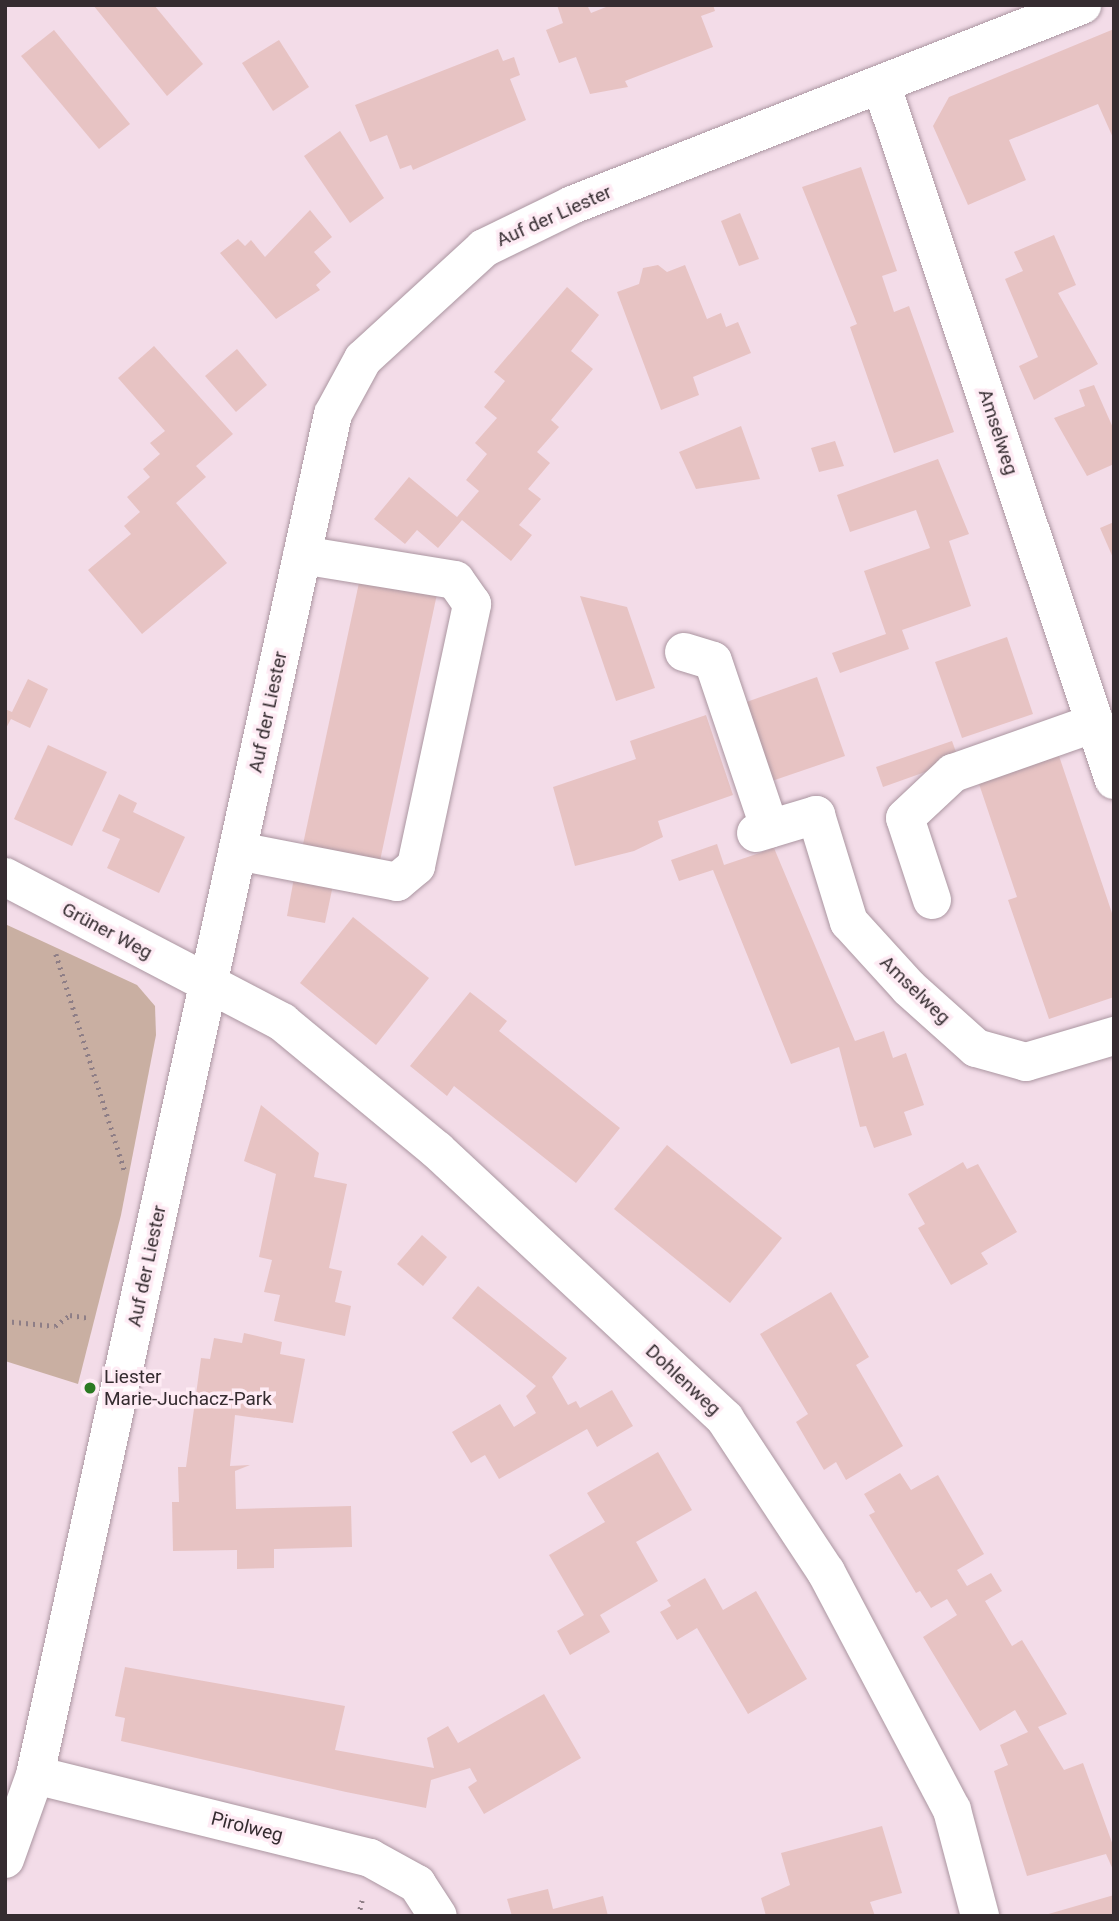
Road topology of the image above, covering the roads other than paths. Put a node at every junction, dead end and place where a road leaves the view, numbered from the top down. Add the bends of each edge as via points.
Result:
1 (1082, 5) edge
2 (881, 84) junction
3 (302, 555) junction
4 (684, 652) dead end
5 (1095, 723) junction
6 (1114, 780) edge
7 (238, 851) junction
8 (5, 877) edge
9 (932, 900) dead end
10 (210, 985) junction
11 (1114, 1036) edge
12 (35, 1774) junction
13 (5, 1859) edge
14 (438, 1916) edge
15 (980, 1916) edge

1 - 2 street, Auf der Liester
2 - 3 street, Auf der Liester via 572,205 484,248 363,359 333,414
2 - 5 street, Amselweg
3 - 7 street, Auf der Liester
3 - 7 street via 455,580 472,604 416,866 397,882
4 - 11 street, Amselweg via 712,661 763,831 816,815 849,922 909,988 976,1048 1026,1062
5 - 6 street, Amselweg
5 - 9 street via 953,773 905,818
7 - 10 street, Auf der Liester
8 - 10 street, Grüner Weg
10 - 12 street, Auf der Liester
10 - 15 street, Dohlenweg via 282,1022 437,1150 725,1419 826,1572 952,1810
12 - 13 street, Auf der Liester
12 - 14 street, Pirolweg via 370,1858 417,1884

